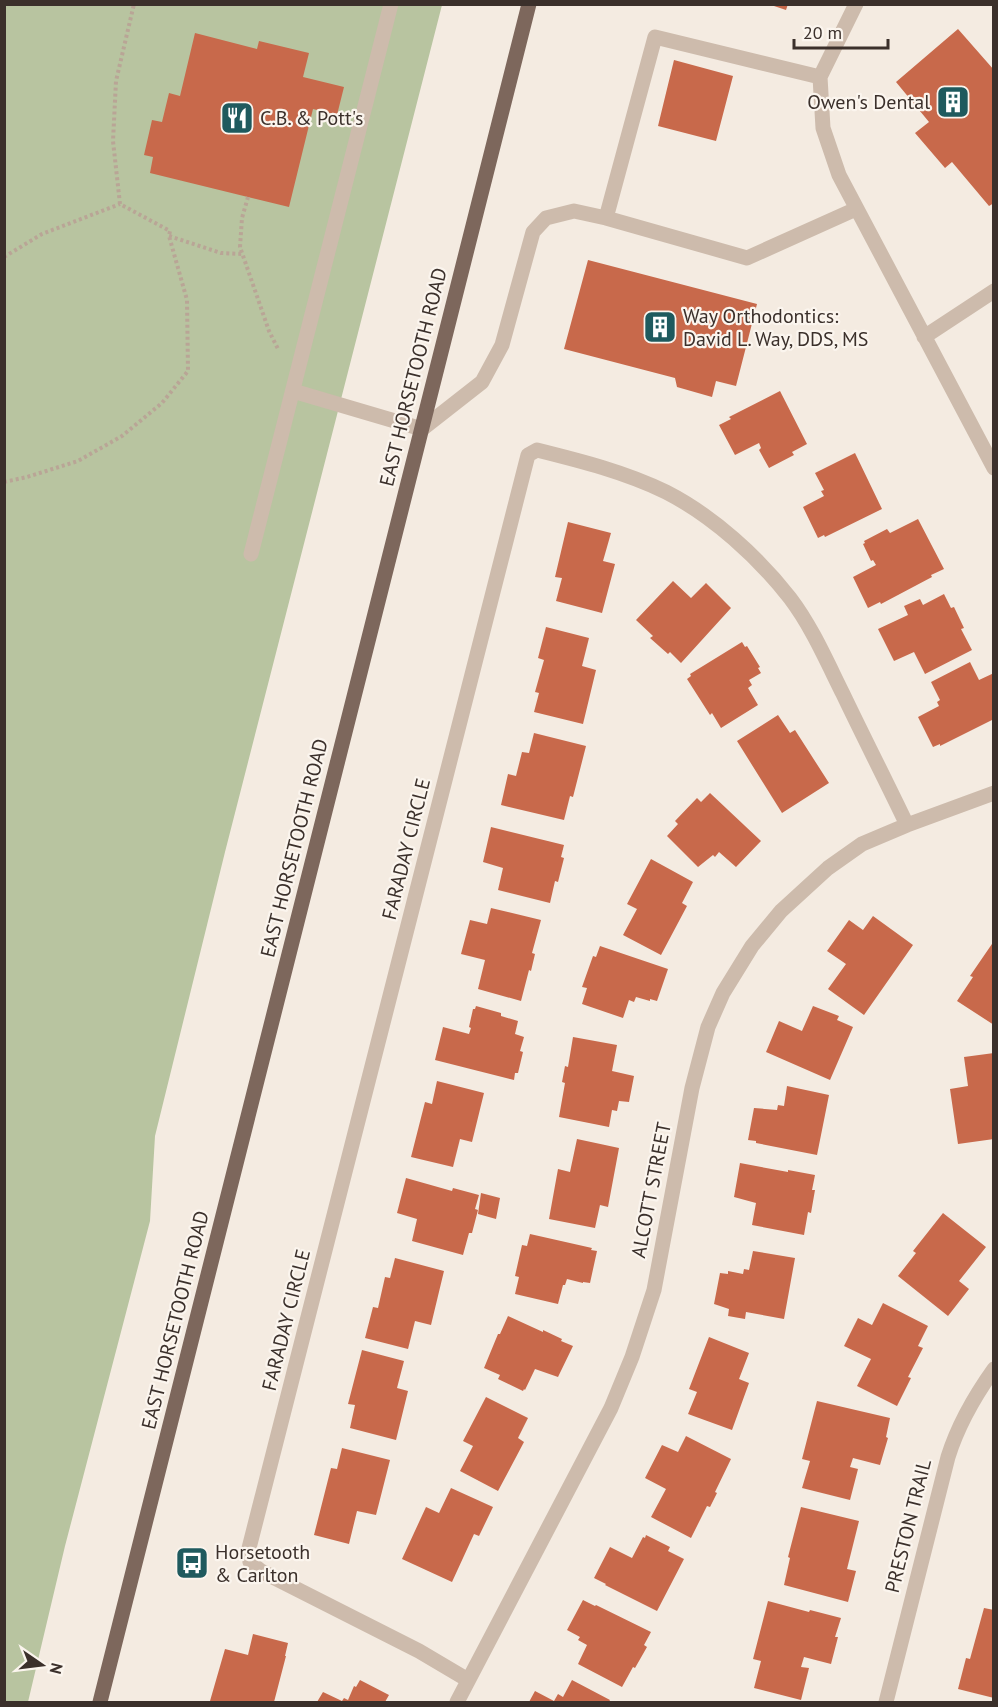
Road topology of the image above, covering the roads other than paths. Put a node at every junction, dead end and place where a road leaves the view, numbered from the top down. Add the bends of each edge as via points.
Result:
1 (391, 4) edge
2 (529, 4) edge
3 (856, 4) edge
4 (820, 77) junction
5 (856, 209) junction
6 (606, 218) junction
7 (993, 291) edge
8 (924, 337) junction
9 (295, 386) junction
10 (422, 429) junction
11 (993, 468) edge
12 (250, 554) dead end
13 (993, 793) edge
14 (907, 825) junction
15 (993, 1370) edge
16 (468, 1680) junction
17 (100, 1702) edge
18 (456, 1702) edge
19 (886, 1702) edge

1 - 9 street
2 - 10 main road, EAST HORSETOOTH ROAD
3 - 4 street
4 - 5 street via 823,128
4 - 6 street via 655,37
5 - 6 street via 747,258
5 - 8 street
6 - 10 street via 574,211 546,218 533,232 502,345 482,382
7 - 8 street
8 - 11 street
9 - 10 street
9 - 12 street
10 - 17 main road, EAST HORSETOOTH ROAD
13 - 14 street, ALCOTT STREET
14 - 16 street, ALCOTT STREET via 862,844 828,868 781,911 752,946 723,993 708,1028 692,1088 654,1290 632,1357 611,1408
14 - 16 street, FARADAY CIRCLE via 819,646 790,599 761,564 714,522 668,493 585,461 537,450 528,455 248,1552 250,1562 261,1571
15 - 19 street, PRESTON TRAIL via 954,1438
16 - 18 street, ALCOTT STREET

